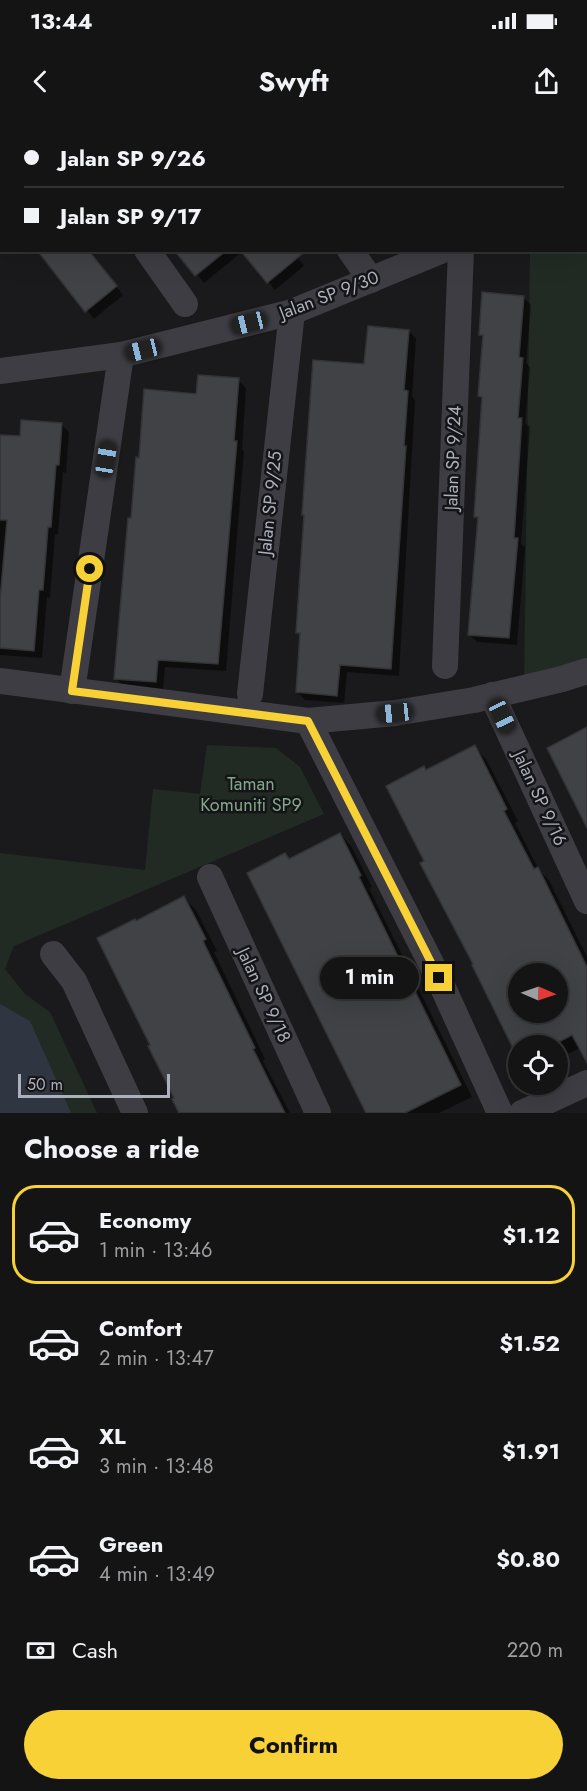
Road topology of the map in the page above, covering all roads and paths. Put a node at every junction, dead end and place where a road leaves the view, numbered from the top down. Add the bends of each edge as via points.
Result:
1 (148, 252) edge
2 (351, 252) edge
3 (438, 252) edge
4 (461, 252) edge
5 (371, 280) junction
6 (185, 304) dead end
7 (292, 312) junction
8 (121, 355) junction
9 (0, 371) edge
10 (445, 666) dead end
11 (587, 671) edge
12 (0, 681) edge
13 (72, 691) junction
14 (249, 694) dead end
15 (492, 695) junction
16 (308, 721) junction
17 (210, 877) dead end
18 (587, 901) edge
19 (53, 954) dead end
20 (587, 1083) edge
21 (135, 1113) edge
22 (318, 1113) edge
23 (500, 1113) edge
24 (522, 1113) edge

1 - 6 street
2 - 5 street
3 - 5 street, Jalan SP 9/30
4 - 10 street, Jalan SP 9/24
5 - 7 street, Jalan SP 9/30
7 - 8 street, Jalan SP 9/30
7 - 14 street, Jalan SP 9/25
8 - 9 street, Jalan SP 9/30
8 - 13 street
11 - 15 street
12 - 13 street
13 - 16 street
15 - 16 street via 395,713
15 - 18 street, Jalan SP 9/16
16 - 23 street via 439,978
17 - 22 street, Jalan SP 9/18
19 - 21 street via 74,981
20 - 24 street

